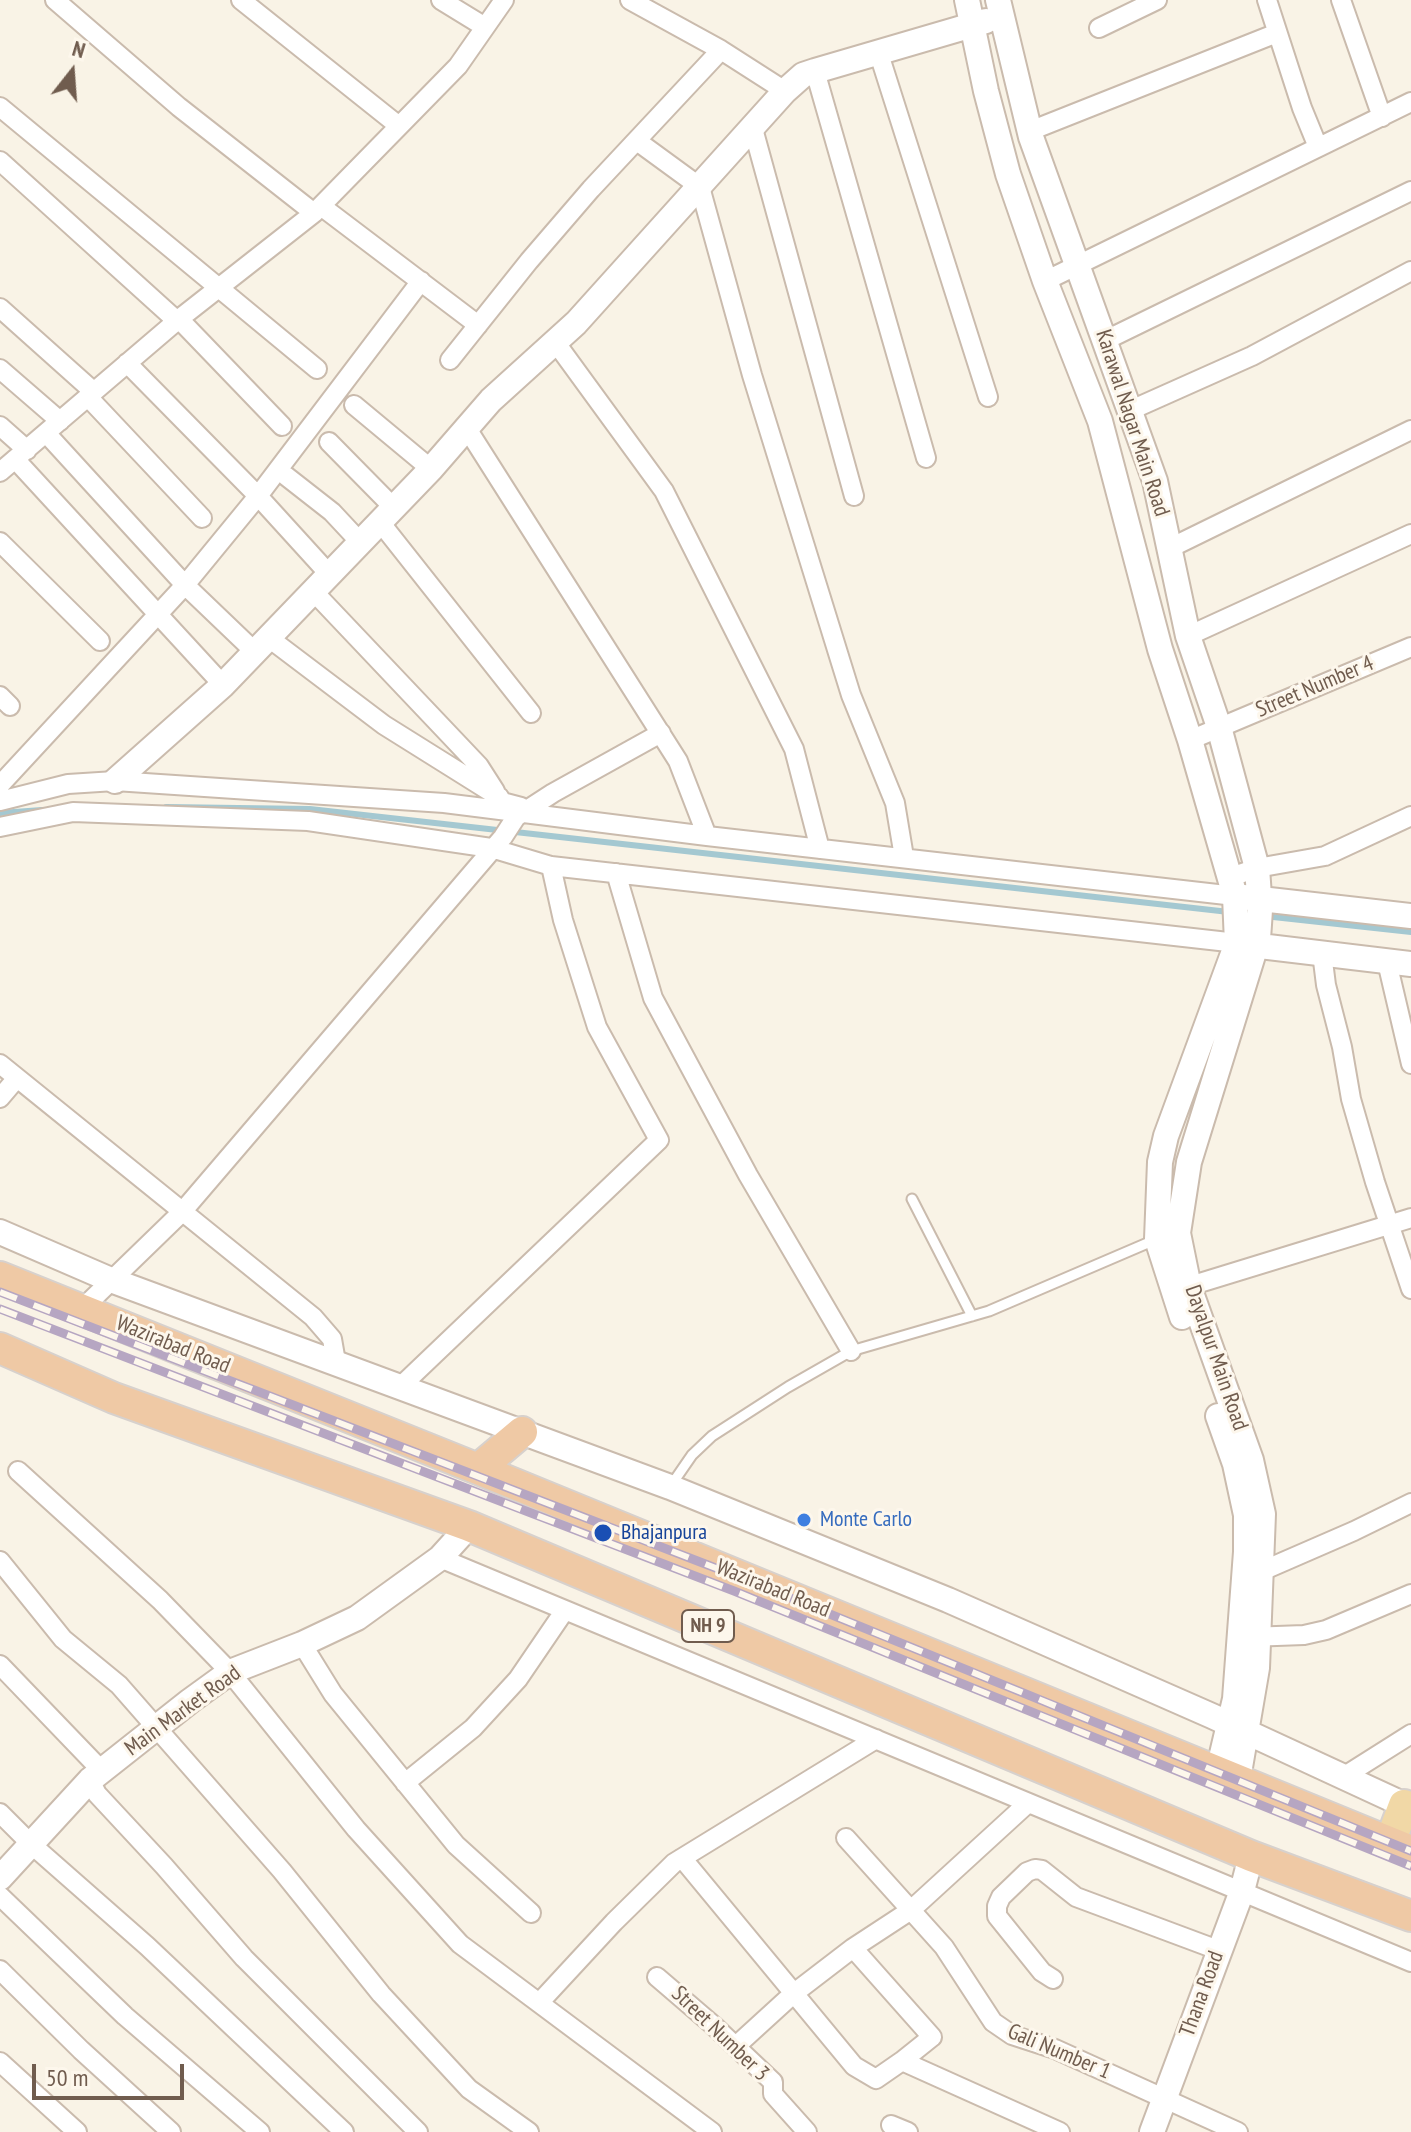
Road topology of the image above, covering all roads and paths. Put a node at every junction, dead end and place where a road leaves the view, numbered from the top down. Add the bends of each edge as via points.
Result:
1 (55, 0) edge
2 (241, 0) edge
3 (441, 0) edge
4 (504, 0) edge
5 (630, 0) edge
6 (967, 0) edge
7 (1157, 0) edge
8 (1267, 0) edge
9 (1341, 0) edge
10 (999, 9) edge
11 (971, 25) junction
12 (485, 27) junction
13 (1099, 28) dead end
14 (1277, 33) junction
15 (721, 50) junction
16 (879, 54) junction
17 (815, 71) junction
18 (785, 91) junction
19 (1411, 102) edge
20 (0, 107) edge
21 (1382, 117) junction
22 (752, 125) junction
23 (399, 126) junction
24 (1030, 131) junction
25 (637, 141) junction
26 (1318, 147) junction
27 (0, 161) edge
28 (700, 187) junction
29 (1411, 191) edge
30 (318, 210) junction
31 (1079, 266) junction
32 (1411, 271) edge
33 (421, 281) junction
34 (1045, 281) junction
35 (219, 287) junction
36 (0, 308) edge
37 (178, 320) junction
38 (478, 325) junction
39 (1106, 340) junction
40 (556, 343) junction
41 (450, 360) dead end
42 (127, 363) junction
43 (0, 369) edge
44 (317, 369) dead end
45 (91, 395) junction
46 (988, 397) dead end
47 (354, 405) dead end
48 (1131, 410) junction
49 (0, 426) edge
50 (282, 426) dead end
51 (53, 427) junction
52 (466, 427) junction
53 (1411, 430) edge
54 (329, 442) dead end
55 (21, 454) junction
56 (926, 458) dead end
57 (431, 469) junction
58 (0, 472) edge
59 (286, 476) dead end
60 (258, 496) junction
61 (854, 496) dead end
62 (387, 515) junction
63 (202, 518) dead end
64 (1411, 534) edge
65 (0, 542) edge
66 (360, 542) junction
67 (1170, 548) junction
68 (321, 582) junction
69 (185, 585) junction
70 (158, 614) junction
71 (1188, 636) junction
72 (100, 641) dead end
73 (262, 645) junction
74 (1411, 647) edge
75 (223, 685) junction
76 (531, 713) dead end
77 (1219, 727) junction
78 (661, 733) junction
79 (1190, 740) junction
80 (115, 781) junction
81 (0, 785) edge
82 (499, 797) junction
83 (0, 801) edge
84 (521, 813) junction
85 (1411, 816) edge
86 (0, 827) edge
87 (707, 836) junction
88 (497, 842) junction
89 (820, 849) junction
90 (904, 857) junction
91 (551, 866) junction
92 (1257, 868) junction
93 (616, 873) junction
94 (1244, 898) junction
95 (1411, 916) edge
96 (1247, 941) junction
97 (1322, 953) junction
98 (1399, 963) edge
99 (0, 1064) edge
100 (1411, 1064) edge
101 (17, 1078) junction
102 (0, 1098) edge
103 (912, 1199) dead end
104 (182, 1212) junction
105 (1411, 1218) edge
106 (1389, 1226) junction
107 (0, 1232) edge
108 (1157, 1239) junction
109 (0, 1277) edge
110 (111, 1280) junction
111 (1181, 1289) junction
112 (1411, 1289) edge
113 (82, 1309) junction
114 (972, 1316) junction
115 (0, 1348) edge
116 (851, 1351) junction
117 (336, 1362) junction
118 (400, 1387) junction
119 (522, 1432) junction
120 (478, 1469) junction
121 (18, 1471) dead end
122 (670, 1487) junction
123 (1411, 1503) edge
124 (469, 1526) junction
125 (440, 1558) junction
126 (0, 1561) edge
127 (1262, 1571) junction
128 (1411, 1594) edge
129 (565, 1610) junction
130 (1248, 1637) junction
131 (302, 1644) junction
132 (0, 1665) edge
133 (230, 1672) junction
134 (154, 1728) junction
135 (1238, 1728) junction
136 (1411, 1734) edge
137 (876, 1739) junction
138 (96, 1775) junction
139 (1228, 1775) junction
140 (1343, 1777) junction
141 (405, 1783) junction
142 (1028, 1803) junction
143 (1407, 1806) edge
144 (0, 1813) edge
145 (846, 1838) dead end
146 (31, 1844) junction
147 (1401, 1847) edge
148 (1251, 1856) junction
149 (682, 1858) junction
150 (0, 1878) edge
151 (1242, 1891) junction
152 (0, 1896) edge
153 (911, 1910) junction
154 (531, 1913) dead end
155 (1411, 1916) edge
156 (853, 1948) junction
157 (1218, 1950) junction
158 (1411, 1962) edge
159 (0, 1970) edge
160 (657, 1977) dead end
161 (1053, 1979) dead end
162 (793, 1994) junction
163 (539, 2003) junction
164 (736, 2046) junction
165 (902, 2061) junction
166 (0, 2062) edge
167 (1165, 2098) junction
168 (77, 2132) edge
169 (171, 2132) edge
170 (260, 2132) edge
171 (344, 2132) edge
172 (418, 2132) edge
173 (529, 2132) edge
174 (712, 2132) edge
175 (807, 2132) edge
176 (1060, 2132) edge
177 (1152, 2132) edge
178 (1238, 2132) edge

1 - 30 street via 179,107
2 - 23 street
3 - 12 street
4 - 12 street
5 - 15 street
6 - 11 street, Karawal Nagar Main Road
7 - 13 street
8 - 14 street
9 - 21 street
10 - 11 street
10 - 24 street, Karawal Nagar Main Road
11 - 16 street
11 - 34 street, Karawal Nagar Main Road via 1008,174
12 - 23 street via 458,66
14 - 24 street
14 - 26 street
15 - 18 street
15 - 25 street
16 - 17 street
16 - 46 street
17 - 18 street
17 - 56 street
18 - 22 street
19 - 21 street
20 - 35 street
21 - 26 street
22 - 28 street
22 - 61 street
23 - 30 street
24 - 31 street, Karawal Nagar Main Road
25 - 28 street
25 - 38 street
26 - 31 street
27 - 37 street
28 - 40 street
28 - 90 street via 851,695 895,803
29 - 39 street
30 - 33 street
30 - 35 street
31 - 34 street
31 - 39 street, Karawal Nagar Main Road
32 - 48 street via 1252,356
33 - 38 street
33 - 60 street
34 - 79 street, Karawal Nagar Main Road via 1100,421 1160,649
35 - 37 street
35 - 44 street
36 - 45 street
37 - 42 street
37 - 50 street
38 - 41 street
39 - 48 street, Karawal Nagar Main Road
40 - 52 street
40 - 89 street via 664,491 794,749
42 - 45 street
42 - 60 street
43 - 51 street
45 - 51 street
45 - 63 street
47 - 57 street
48 - 67 street, Karawal Nagar Main Road
49 - 55 street
51 - 55 street
51 - 69 street
52 - 57 street
52 - 78 street
53 - 67 street
54 - 62 street
55 - 58 street
55 - 70 street
57 - 62 street
59 - 66 street
60 - 68 street
60 - 69 street
62 - 66 street
62 - 76 street
64 - 71 street
65 - 72 street
66 - 68 street
67 - 71 street, Karawal Nagar Main Road
68 - 73 street
68 - 82 street via 479,766
69 - 70 street
69 - 73 street
70 - 75 street
70 - 81 street
71 - 77 street, Karawal Nagar Main Road
73 - 75 street
73 - 82 street
74 - 77 street, Street Number 4
75 - 80 street
77 - 79 street, Street Number 4
77 - 92 street, Karawal Nagar Main Road
78 - 84 street
78 - 87 street via 678,761
79 - 94 street, Karawal Nagar Main Road
80 - 83 street via 68,784
80 - 84 street
82 - 84 street
84 - 87 street
84 - 88 street
85 - 92 street via 1325,856
86 - 88 street via 73,812 308,821
87 - 89 street
88 - 91 street
88 - 104 street
89 - 90 street
90 - 94 street
91 - 93 street
91 - 118 street via 597,1027 659,1140
92 - 94 street, Karawal Nagar Main Road
93 - 96 street
93 - 116 street via 653,998
94 - 95 street
94 - 96 street, Karawal Nagar Main Road
96 - 97 street
96 - 108 street, Dayalpur Main Road via 1166,1136
96 - 111 street, Dayalpur Main Road via 1189,1162 1178,1233
97 - 98 street
97 - 106 street via 1351,1099
98 - 100 street
99 - 101 street
101 - 102 street
101 - 104 street
103 - 114 lane
104 - 110 street
104 - 117 street via 313,1317 332,1339
105 - 106 street
106 - 111 street
106 - 112 street
107 - 110 street
108 - 111 street, Dayalpur Main Road
108 - 114 lane
109 - 113 highway, Wazirabad Road
110 - 113 street
110 - 117 street
111 - 127 street, Dayalpur Main Road via 1251,1460 1263,1514
111 - 130 street, Dayalpur Main Road via 1246,1515
113 - 120 highway, Wazirabad Road
114 - 116 lane
115 - 124 highway, NH 9 via 114,1398
116 - 122 lane via 712,1436
117 - 118 street
118 - 119 street
119 - 120 highway
119 - 122 street
120 - 139 highway, Wazirabad Road
121 - 133 street via 160,1600
122 - 135 street via 948,1600
123 - 127 street
124 - 125 street, Main Market Road
124 - 148 highway, NH 9
125 - 129 street
125 - 131 street, Main Market Road via 357,1618
126 - 134 street via 63,1639 119,1685
127 - 130 street, Dayalpur Main Road
128 - 130 street via 1326,1630
129 - 137 street
129 - 141 street via 518,1679 473,1728
130 - 135 street, Dayalpur Main Road via 1235,1699
131 - 133 street, Main Market Road
131 - 141 street via 333,1694
132 - 138 street
133 - 134 street, Main Market Road
133 - 163 street via 356,1829 460,1944
134 - 138 street, Main Market Road
134 - 173 street via 469,2089
135 - 139 street, Dayalpur Main Road
135 - 140 street
136 - 140 street
137 - 142 street
137 - 149 street
138 - 146 street, Main Market Road
138 - 172 street via 97,1794 244,1958
139 - 147 highway, Wazirabad Road
140 - 143 street
141 - 154 street via 456,1845
142 - 151 street
142 - 153 street
143 - 147 main road
144 - 146 street
145 - 153 street, Gali Number 1
146 - 150 street, Main Market Road
146 - 171 street
148 - 151 street, Thana Road
148 - 155 highway, NH 9
149 - 162 street
149 - 163 street
151 - 157 street, Thana Road
151 - 158 street
152 - 170 street via 125,2016
153 - 156 street
153 - 167 street, Gali Number 1 via 944,1947 993,2022 1012,2035
156 - 162 street
156 - 165 street via 932,2037
157 - 161 street via 1076,1897 1035,1869 1001,1897 997,1916
157 - 167 street, Thana Road
159 - 169 street
160 - 164 street, Street Number 3
162 - 164 street
162 - 165 street via 854,2066 876,2079
163 - 174 street
164 - 175 street, Street Number 3 via 773,2082 773,2094
165 - 176 street
166 - 168 street
167 - 177 street, Thana Road
167 - 178 street, Gali Number 1

